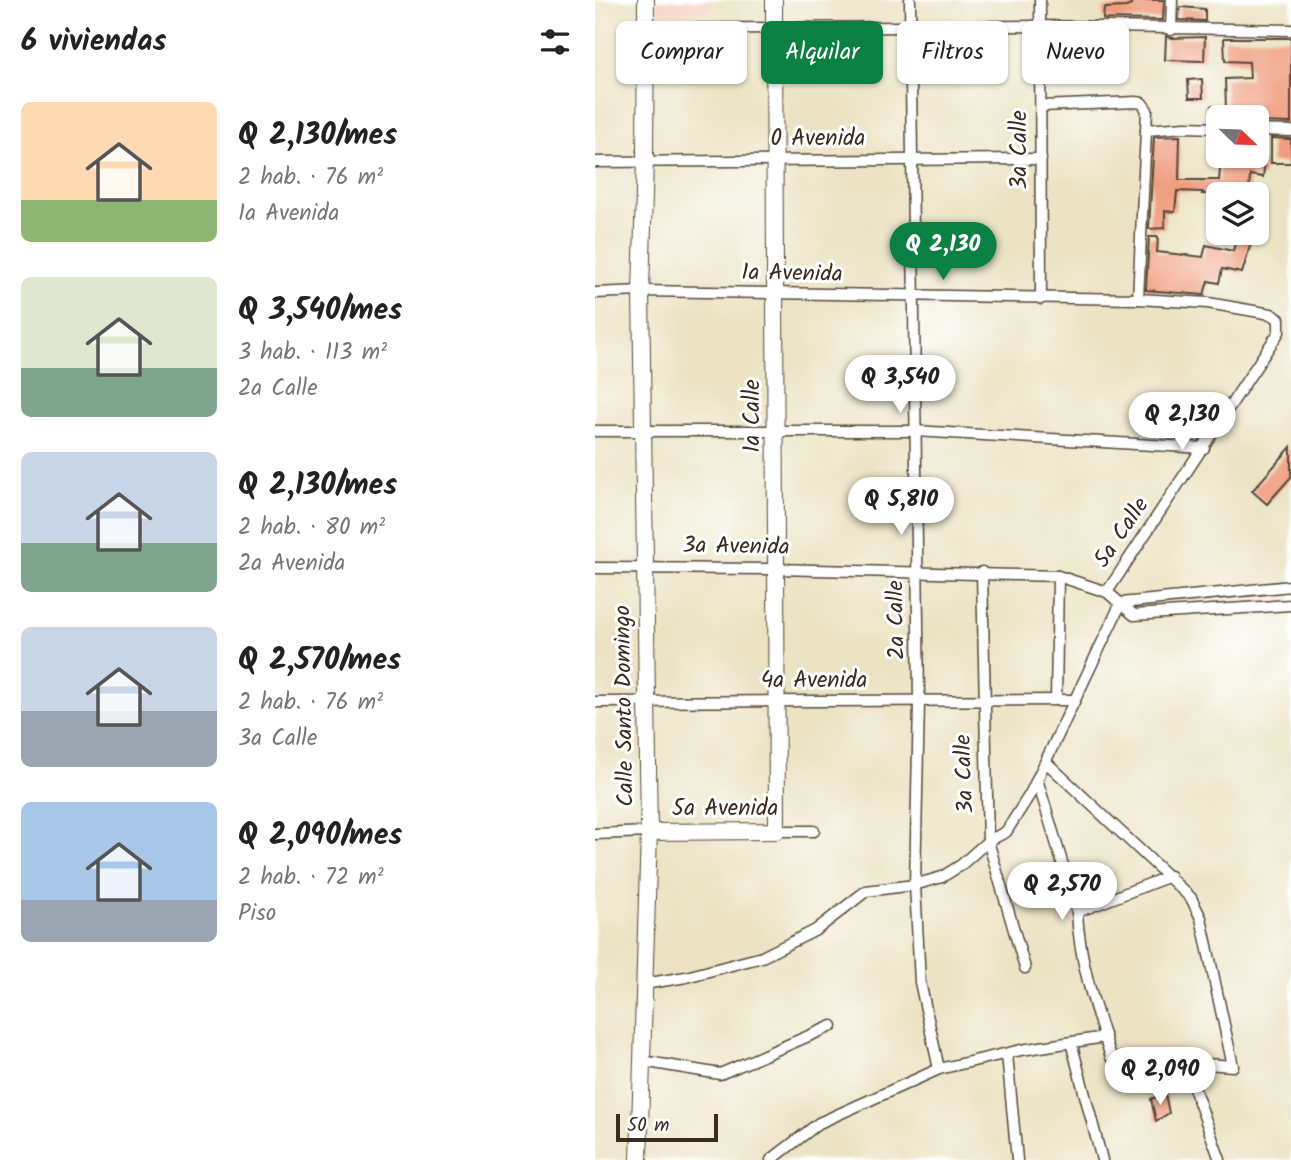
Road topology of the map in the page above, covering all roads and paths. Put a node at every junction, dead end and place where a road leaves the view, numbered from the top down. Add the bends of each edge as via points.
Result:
1 (646, 0) edge
2 (774, 0) edge
3 (910, 0) edge
4 (1040, 0) edge
5 (1172, 0) edge
6 (646, 21) edge
7 (774, 21) edge
8 (910, 21) edge
9 (1040, 21) edge
10 (1129, 29) edge
11 (1171, 30) junction
12 (1291, 30) edge
13 (646, 84) edge
14 (774, 84) edge
15 (911, 84) edge
16 (1041, 84) edge
17 (1042, 106) junction
18 (1206, 128) edge
19 (1146, 130) junction
20 (1269, 130) edge
21 (1291, 131) edge
22 (1041, 159) junction
23 (774, 160) junction
24 (912, 160) junction
25 (645, 161) junction
26 (595, 162) edge
27 (641, 292) junction
28 (595, 293) edge
29 (775, 294) junction
30 (914, 298) junction
31 (1041, 299) junction
32 (1138, 299) junction
33 (1279, 319) joint
34 (775, 430) junction
35 (595, 431) edge
36 (644, 431) junction
37 (915, 431) junction
38 (1204, 448) junction
39 (646, 567) junction
40 (595, 568) edge
41 (776, 569) junction
42 (917, 572) junction
43 (982, 572) junction
44 (1058, 576) junction
45 (1291, 586) edge
46 (1107, 592) junction
47 (1121, 603) junction
48 (1291, 605) edge
49 (1056, 700) junction
50 (1075, 700) junction
51 (983, 701) junction
52 (595, 702) edge
53 (648, 702) junction
54 (776, 702) junction
55 (919, 702) junction
56 (1046, 761) junction
57 (1037, 779) junction
58 (777, 831) junction
59 (814, 831) dead end
60 (649, 832) junction
61 (595, 834) edge
62 (988, 841) junction
63 (1170, 876) junction
64 (915, 885) junction
65 (1077, 912) junction
66 (1025, 968) dead end
67 (644, 984) junction
68 (832, 1026) dead end
69 (1105, 1037) junction
70 (1071, 1042) junction
71 (1007, 1054) junction
72 (642, 1061) junction
73 (1185, 1063) junction
74 (939, 1069) junction
75 (639, 1160) edge
76 (771, 1160) edge
77 (1017, 1160) edge
78 (1102, 1160) edge
79 (1220, 1160) edge

1 - 6 main road, Calle Santo Domingo
2 - 7 main road, 1a Calle
3 - 8 street, 2a Calle
4 - 9 street, 3a Calle
5 - 11 street
10 - 11 street
11 - 12 street
13 - 25 main road, Calle Santo Domingo
14 - 23 main road, 1a Calle
15 - 24 street, 2a Calle
16 - 17 street, 3a Calle
17 - 19 street via 1142,103 1147,110
17 - 22 street, 3a Calle
18 - 19 street
19 - 32 street
20 - 21 street
22 - 24 street, 0 Avenida
22 - 31 street, 3a Calle
23 - 24 street, 0 Avenida
23 - 25 street, 0 Avenida
23 - 29 main road, 1a Calle
24 - 30 street, 2a Calle
25 - 26 street, 0 Avenida
25 - 27 main road, Calle Santo Domingo
27 - 28 street, 1a Avenida
27 - 29 street, 1a Avenida
27 - 36 main road, Calle Santo Domingo
29 - 30 street, 1a Avenida
29 - 34 main road, 1a Calle
30 - 31 street, 1a Avenida
30 - 37 street, 2a Calle
31 - 32 street, 1a Avenida
32 - 33 street, 1a Avenida via 1209,303
33 - 38 street, 5a Calle via 1279,332
34 - 36 street
34 - 37 street
34 - 41 main road, 1a Calle
35 - 36 street
36 - 39 main road, Calle Santo Domingo
37 - 38 street
37 - 42 street, 2a Calle
38 - 46 street, 5a Calle
39 - 40 street, 3a Avenida
39 - 41 street, 3a Avenida
39 - 53 main road, Calle Santo Domingo
41 - 42 street, 3a Avenida
41 - 54 main road, 1a Calle
42 - 43 street, 3a Avenida
42 - 55 street, 2a Calle
43 - 44 street, 3a Avenida
43 - 51 street, 3a Calle
44 - 46 street, 3a Avenida
44 - 49 street
45 - 47 street
46 - 47 street, 3a Avenida
47 - 48 street, 3a Avenida via 1134,615
47 - 50 street
49 - 50 street, 4a Avenida
49 - 51 street, 4a Avenida
50 - 56 street
51 - 55 street, 4a Avenida
51 - 62 street, 3a Calle
52 - 53 street, 4a Avenida
53 - 54 street, 4a Avenida
53 - 60 main road, Calle Santo Domingo
54 - 55 street, 4a Avenida
54 - 58 main road, 1a Calle
55 - 64 street, 2a Calle
56 - 57 street
56 - 63 street
57 - 62 street via 1006,832
57 - 65 street
58 - 59 street, 5a Avenida
58 - 60 main road, 5a Avenida
60 - 61 street, 5a Avenida
60 - 67 main road, Calle Santo Domingo
62 - 64 street via 942,877
62 - 66 street, 3a Calle
63 - 65 street
63 - 73 street via 1191,898 1201,918 1233,1066
64 - 67 street via 866,891 816,930 762,957
64 - 74 street, 2a Calle via 921,982
65 - 69 street
67 - 72 main road, Calle Santo Domingo
68 - 72 street via 720,1074
69 - 70 street
69 - 73 street via 1111,1057
70 - 71 street
70 - 78 street
71 - 74 street
71 - 77 street
72 - 75 main road, Calle Santo Domingo
73 - 79 street
74 - 76 street via 819,1123

